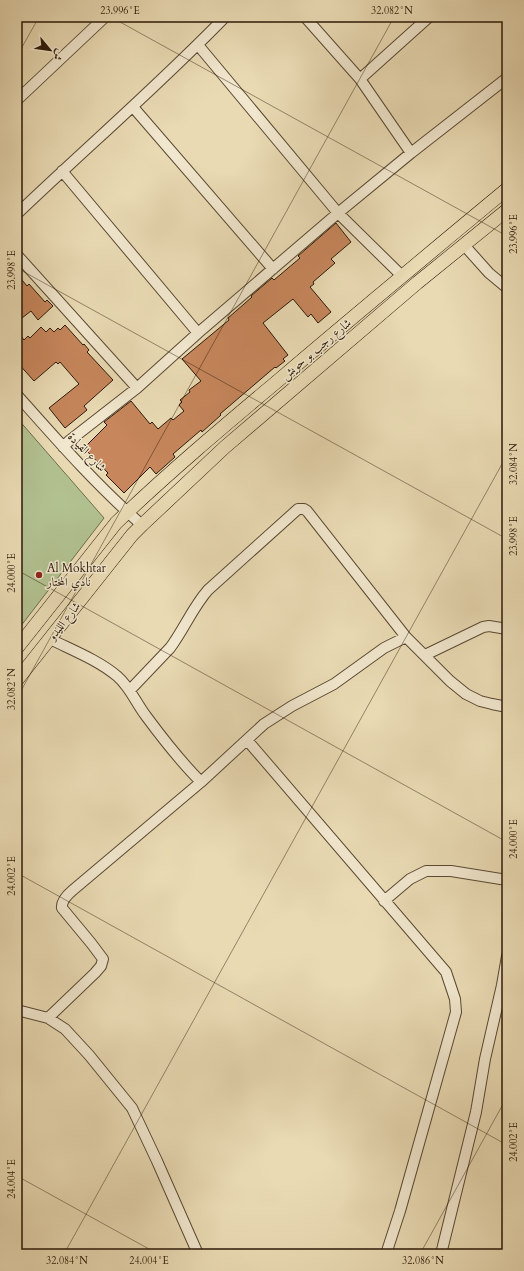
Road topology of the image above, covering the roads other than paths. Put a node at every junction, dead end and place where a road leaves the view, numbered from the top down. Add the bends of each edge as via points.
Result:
1 (105, 17) edge
2 (224, 17) edge
3 (305, 17) edge
4 (429, 17) edge
5 (198, 45) junction
6 (507, 78) edge
7 (360, 79) junction
8 (17, 100) edge
9 (133, 107) junction
10 (411, 153) junction
11 (62, 171) junction
12 (507, 189) edge
13 (507, 210) edge
14 (338, 213) junction
15 (17, 214) edge
16 (464, 245) junction
17 (17, 255) edge
18 (273, 269) junction
19 (402, 276) junction
20 (506, 285) edge
21 (198, 333) junction
22 (137, 388) junction
23 (17, 394) edge
24 (63, 447) junction
25 (128, 512) junction
26 (142, 524) junction
27 (507, 629) edge
28 (406, 637) junction
29 (50, 639) junction
30 (17, 648) edge
31 (425, 655) junction
32 (17, 680) edge
33 (130, 690) junction
34 (507, 707) edge
35 (246, 740) junction
36 (201, 782) junction
37 (507, 880) edge
38 (384, 901) junction
39 (507, 956) edge
40 (505, 981) edge
41 (17, 1010) edge
42 (48, 1018) junction
43 (198, 1254) edge
44 (386, 1254) edge
45 (441, 1254) edge

1 - 8 street
2 - 5 street
3 - 7 street
4 - 7 street
5 - 9 street
5 - 14 street
6 - 10 street
7 - 10 street
9 - 11 street
9 - 18 street
10 - 14 street
11 - 15 street
11 - 21 street
12 - 19 main road, شارع رجب بو حويش
13 - 16 main road, شارع رجب بو حويش
14 - 18 street
14 - 19 street
16 - 20 street via 489,273
16 - 26 main road, شارع رجب بو حويش via 225,447
17 - 22 street
18 - 21 street
19 - 25 main road, شارع رجب بو حويش via 201,446
21 - 22 street
22 - 24 street
23 - 24 street, شارع القيادة
24 - 25 street, شارع القيادة
25 - 26 street, شارع القيادة
25 - 30 main road, شارع الليدو via 116,523
26 - 29 main road, شارع الليدو
27 - 31 street via 483,627
28 - 31 street
28 - 33 street via 307,511 298,509 200,598 170,648
28 - 35 street via 384,648 334,684 264,724
29 - 32 main road, شارع الليدو
29 - 33 street via 102,665
31 - 34 street via 466,694 480,701
33 - 36 street via 145,715
35 - 36 street
35 - 38 street
36 - 42 street via 84,880 64,900 62,908 103,959 95,973
37 - 38 street via 450,871 426,871 410,879
38 - 44 street via 446,972 455,999 456,1012
39 - 40 street
40 - 45 street
41 - 42 street
42 - 43 street via 65,1029 90,1055 132,1108

